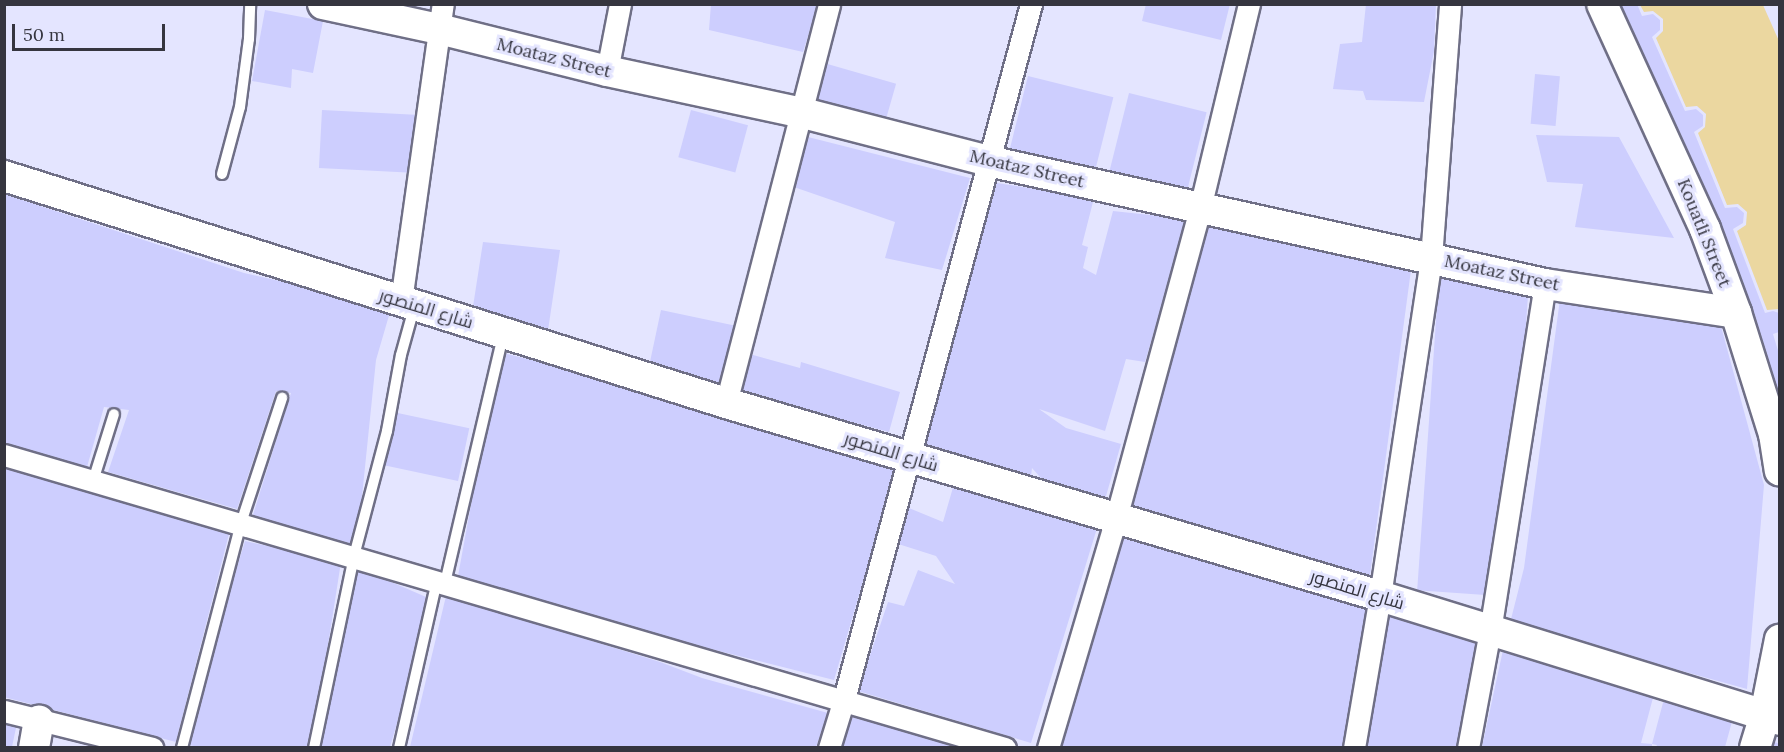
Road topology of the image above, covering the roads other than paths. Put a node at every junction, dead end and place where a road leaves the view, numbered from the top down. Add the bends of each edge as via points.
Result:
1 (250, 4) edge
2 (323, 4) edge
3 (620, 4) edge
4 (829, 4) edge
5 (1031, 4) edge
6 (1250, 4) edge
7 (1450, 4) edge
8 (1602, 4) edge
9 (441, 17) edge
10 (607, 71) junction
11 (803, 112) junction
12 (988, 161) junction
13 (222, 174) dead end
14 (4, 176) edge
15 (1200, 208) junction
16 (1431, 258) junction
17 (1545, 284) junction
18 (408, 303) junction
19 (1736, 313) junction
20 (504, 333) junction
21 (282, 398) dead end
22 (726, 403) junction
23 (114, 414) dead end
24 (4, 455) edge
25 (908, 457) junction
26 (1779, 471) edge
27 (93, 480) junction
28 (1116, 518) junction
29 (241, 523) junction
30 (354, 556) junction
31 (441, 582) junction
32 (1380, 596) junction
33 (1490, 631) junction
34 (1779, 639) edge
35 (844, 699) junction
36 (4, 711) edge
37 (1772, 718) edge
38 (37, 734) edge
39 (152, 747) edge
40 (182, 747) edge
41 (314, 747) edge
42 (399, 747) edge
43 (829, 747) edge
44 (1005, 747) edge
45 (1048, 747) edge
46 (1354, 747) edge
47 (1468, 747) edge
48 (1755, 747) edge

1 - 13 lane via 240,107
2 - 9 street, Moataz Street
3 - 10 street
4 - 11 street
5 - 12 street
6 - 15 street
7 - 16 street
8 - 19 street, Kouatli Street via 1705,229
9 - 10 street, Moataz Street
9 - 18 street
10 - 11 street, Moataz Street
11 - 12 street, Moataz Street
11 - 22 street
12 - 15 street, Moataz Street
12 - 25 street
14 - 18 street, شارع المنصور
15 - 16 street, Moataz Street
15 - 28 street
16 - 17 street, Moataz Street
16 - 32 street
17 - 19 street, Moataz Street
17 - 33 street
18 - 20 street, شارع المنصور
18 - 30 lane via 387,431
19 - 26 street, Kouatli Street via 1774,434
20 - 22 street, شارع المنصور
20 - 31 lane
21 - 29 lane
22 - 25 street, شارع المنصور
23 - 27 lane
24 - 27 street
25 - 28 street, شارع المنصور
25 - 35 street
27 - 29 street
28 - 32 street, شارع المنصور
28 - 45 street
29 - 30 street
29 - 40 lane
30 - 31 street
30 - 41 lane
31 - 35 street
31 - 42 lane
32 - 33 street, شارع المنصور
32 - 46 street
33 - 37 street, شارع المنصور
33 - 47 street
34 - 37 street
35 - 43 street
35 - 44 street
36 - 38 street
37 - 48 street
38 - 39 street

